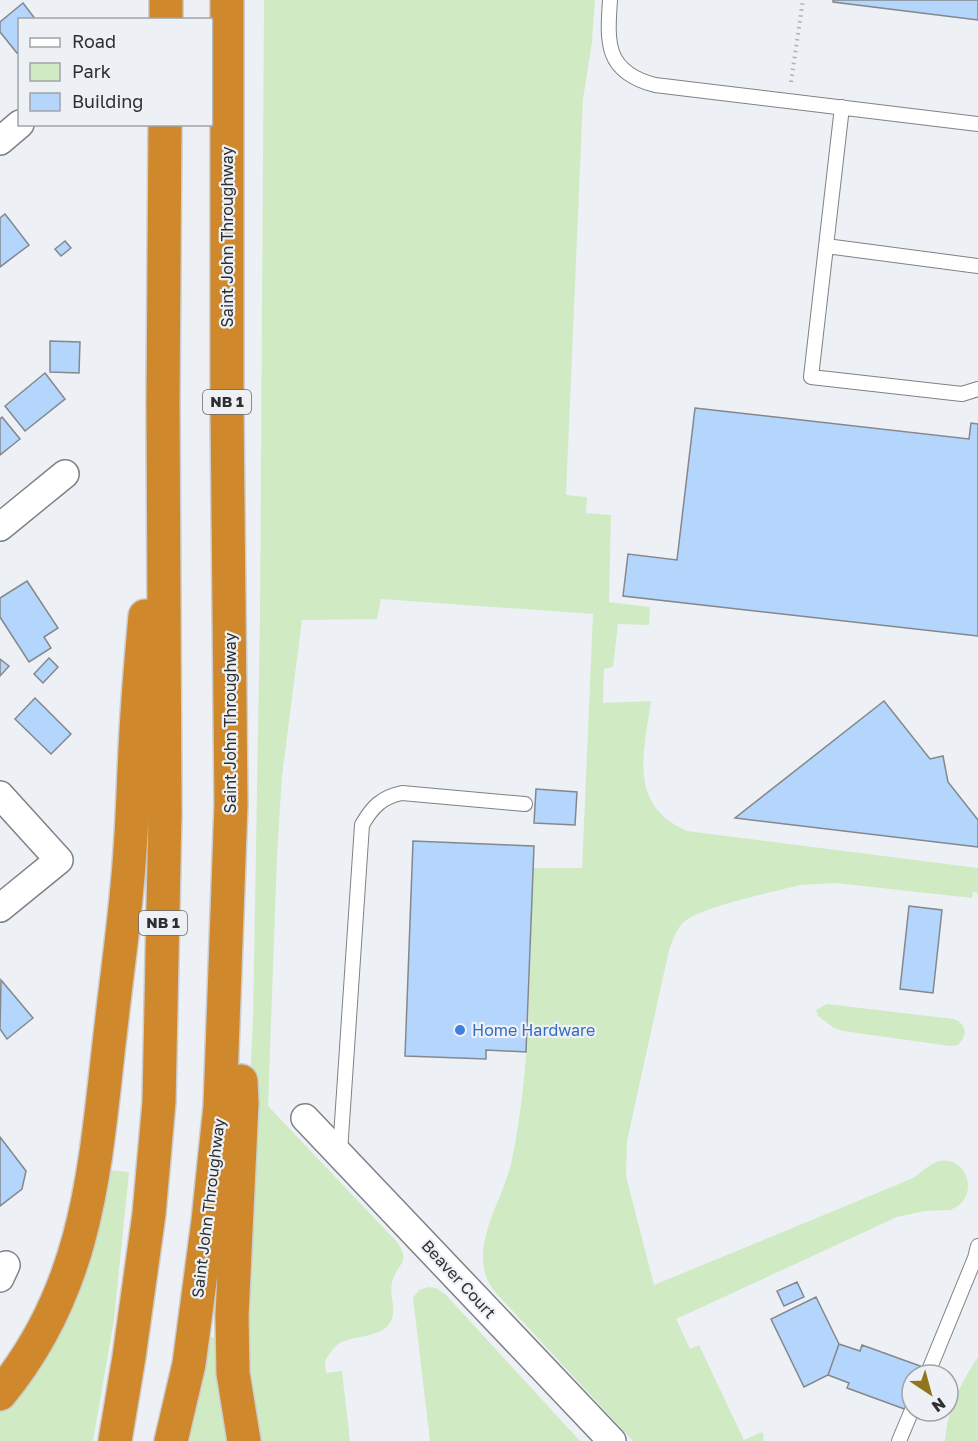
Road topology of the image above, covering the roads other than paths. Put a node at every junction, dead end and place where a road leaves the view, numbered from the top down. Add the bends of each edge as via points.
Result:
1 (166, 0) edge
2 (227, 0) edge
3 (610, 0) edge
4 (166, 18) edge
5 (842, 107) junction
6 (978, 124) edge
7 (18, 126) edge
8 (165, 126) edge
9 (0, 141) edge
10 (826, 246) junction
11 (978, 266) edge
12 (978, 388) edge
13 (163, 402) junction
14 (65, 474) dead end
15 (0, 526) edge
16 (0, 795) edge
17 (231, 804) junction
18 (525, 804) dead end
19 (0, 908) edge
20 (305, 1118) dead end
21 (340, 1154) junction
22 (977, 1254) edge
23 (932, 1363) edge
24 (0, 1394) edge
25 (907, 1423) edge
26 (115, 1441) edge
27 (171, 1441) edge
28 (244, 1441) edge
29 (612, 1441) edge
30 (899, 1441) edge

1 - 4 highway
2 - 17 highway, Saint John Throughway / NB 1
3 - 5 lane via 608,42 619,64 634,77 655,85
5 - 6 lane
5 - 10 lane
7 - 9 street
8 - 13 highway, NB 1
10 - 11 lane
10 - 12 lane via 811,377 962,394
13 - 24 highway via 127,886 93,1179 83,1229 62,1292 28,1354
13 - 26 highway, NB 1 via 165,813 159,1102 149,1214
14 - 15 street
16 - 19 street via 58,860
17 - 27 highway, Saint John Throughway / NB 1 via 220,1106 189,1364
17 - 28 highway via 242,1103 233,1373
18 - 21 lane via 402,793 380,801 367,817 363,825
20 - 21 street, Beaver Court
21 - 29 street, Beaver Court
22 - 23 lane
25 - 30 lane

